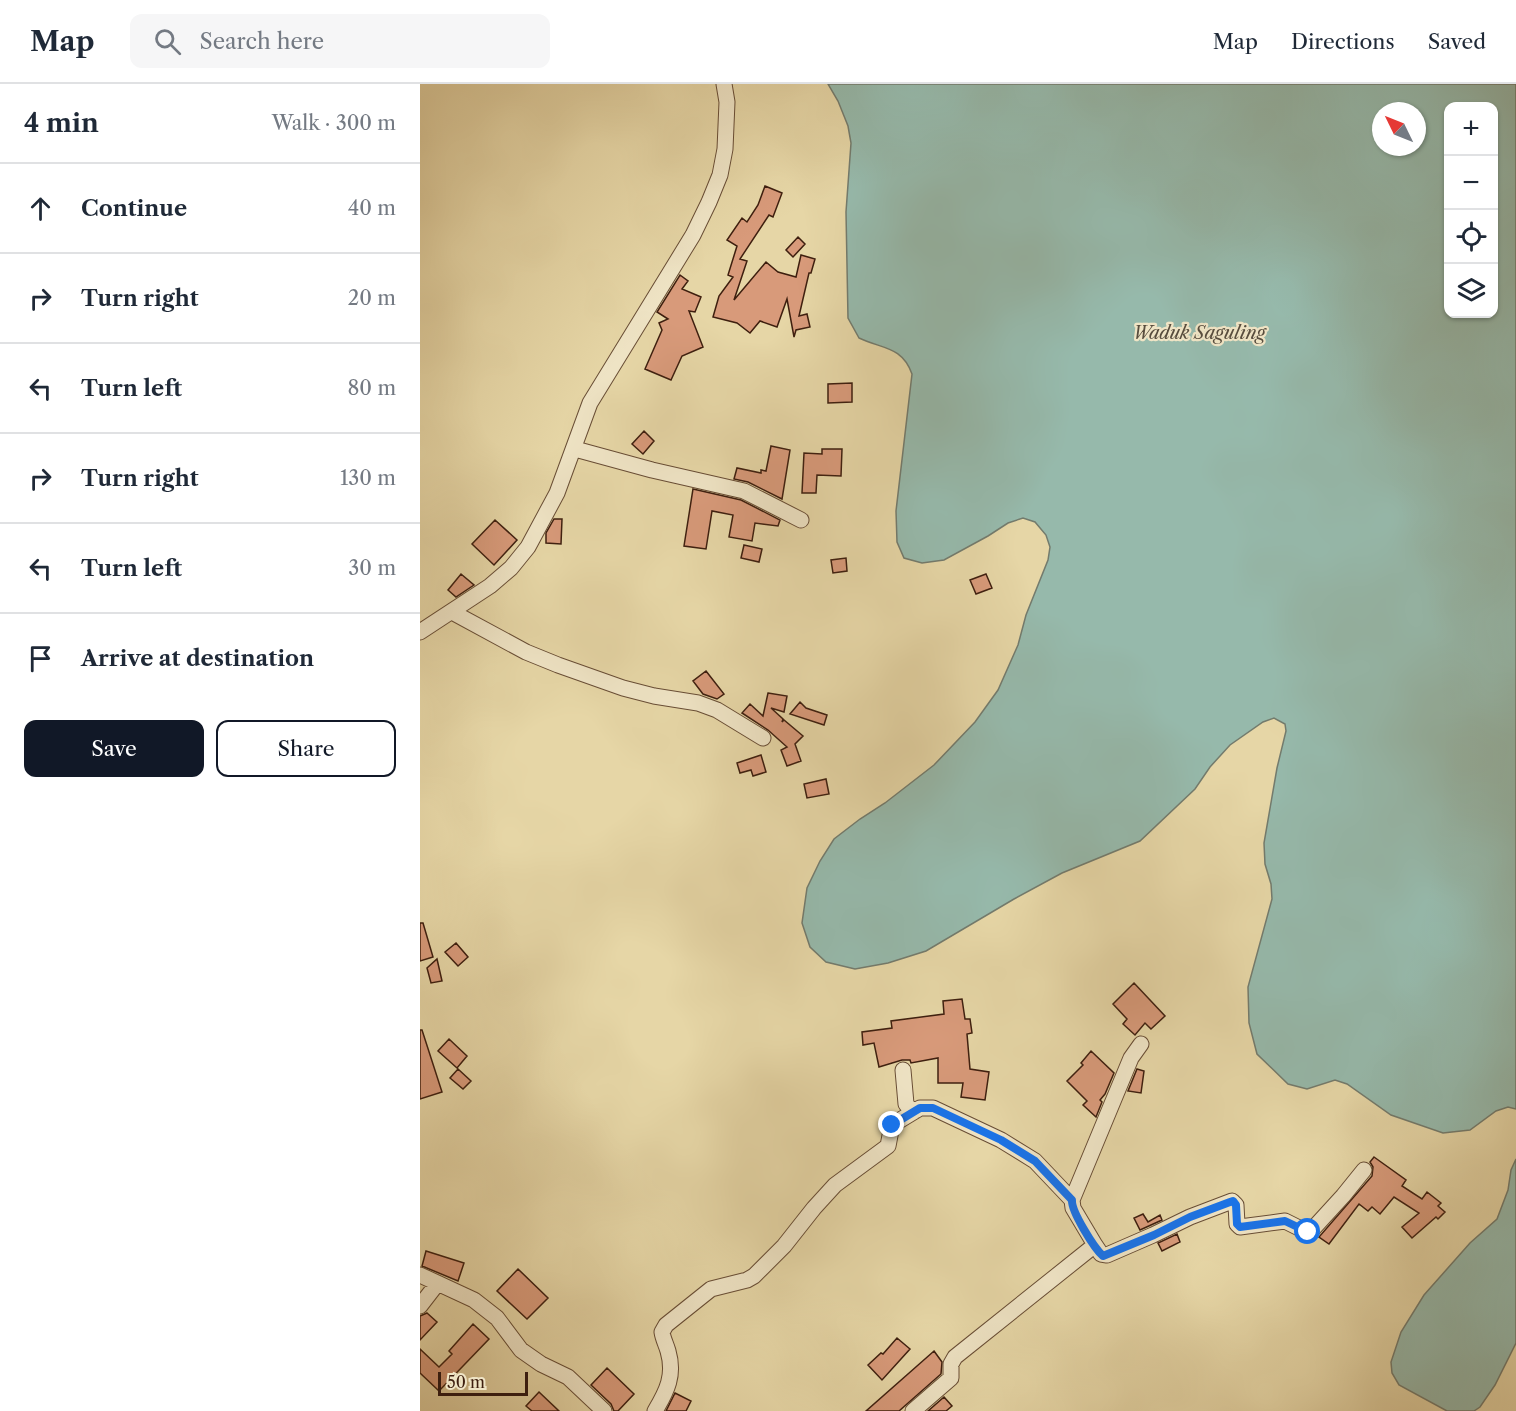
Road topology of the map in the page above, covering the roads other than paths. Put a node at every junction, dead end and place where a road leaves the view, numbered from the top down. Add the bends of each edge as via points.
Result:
1 (724, 84) edge
2 (575, 448) junction
3 (801, 520) dead end
4 (452, 612) junction
5 (420, 632) edge
6 (763, 738) dead end
7 (1141, 1044) dead end
8 (903, 1070) dead end
9 (917, 1110) junction
10 (1364, 1170) dead end
11 (1072, 1200) junction
12 (1095, 1245) junction
13 (420, 1275) edge
14 (437, 1284) junction
15 (420, 1306) edge
16 (597, 1409) edge
17 (655, 1411) edge
18 (913, 1411) edge

1 - 2 street via 725,148 716,184 693,235 590,403
2 - 3 street via 744,491
2 - 4 street via 557,493 528,547 490,586
4 - 5 street
4 - 6 street via 558,665 623,688 698,703
7 - 11 street via 1131,1058
8 - 9 street via 906,1104
9 - 11 street via 933,1108 1019,1151 1035,1161
9 - 17 street via 892,1125 888,1146 836,1185 761,1270 747,1280 711,1289 666,1325 662,1332 670,1379
10 - 12 street via 1311,1231 1285,1221 1240,1227 1233,1201 1107,1255 1101,1254
11 - 12 street
12 - 18 street via 955,1358 951,1378
13 - 14 street
14 - 15 street
14 - 16 street via 480,1304 497,1318 521,1350 568,1377

